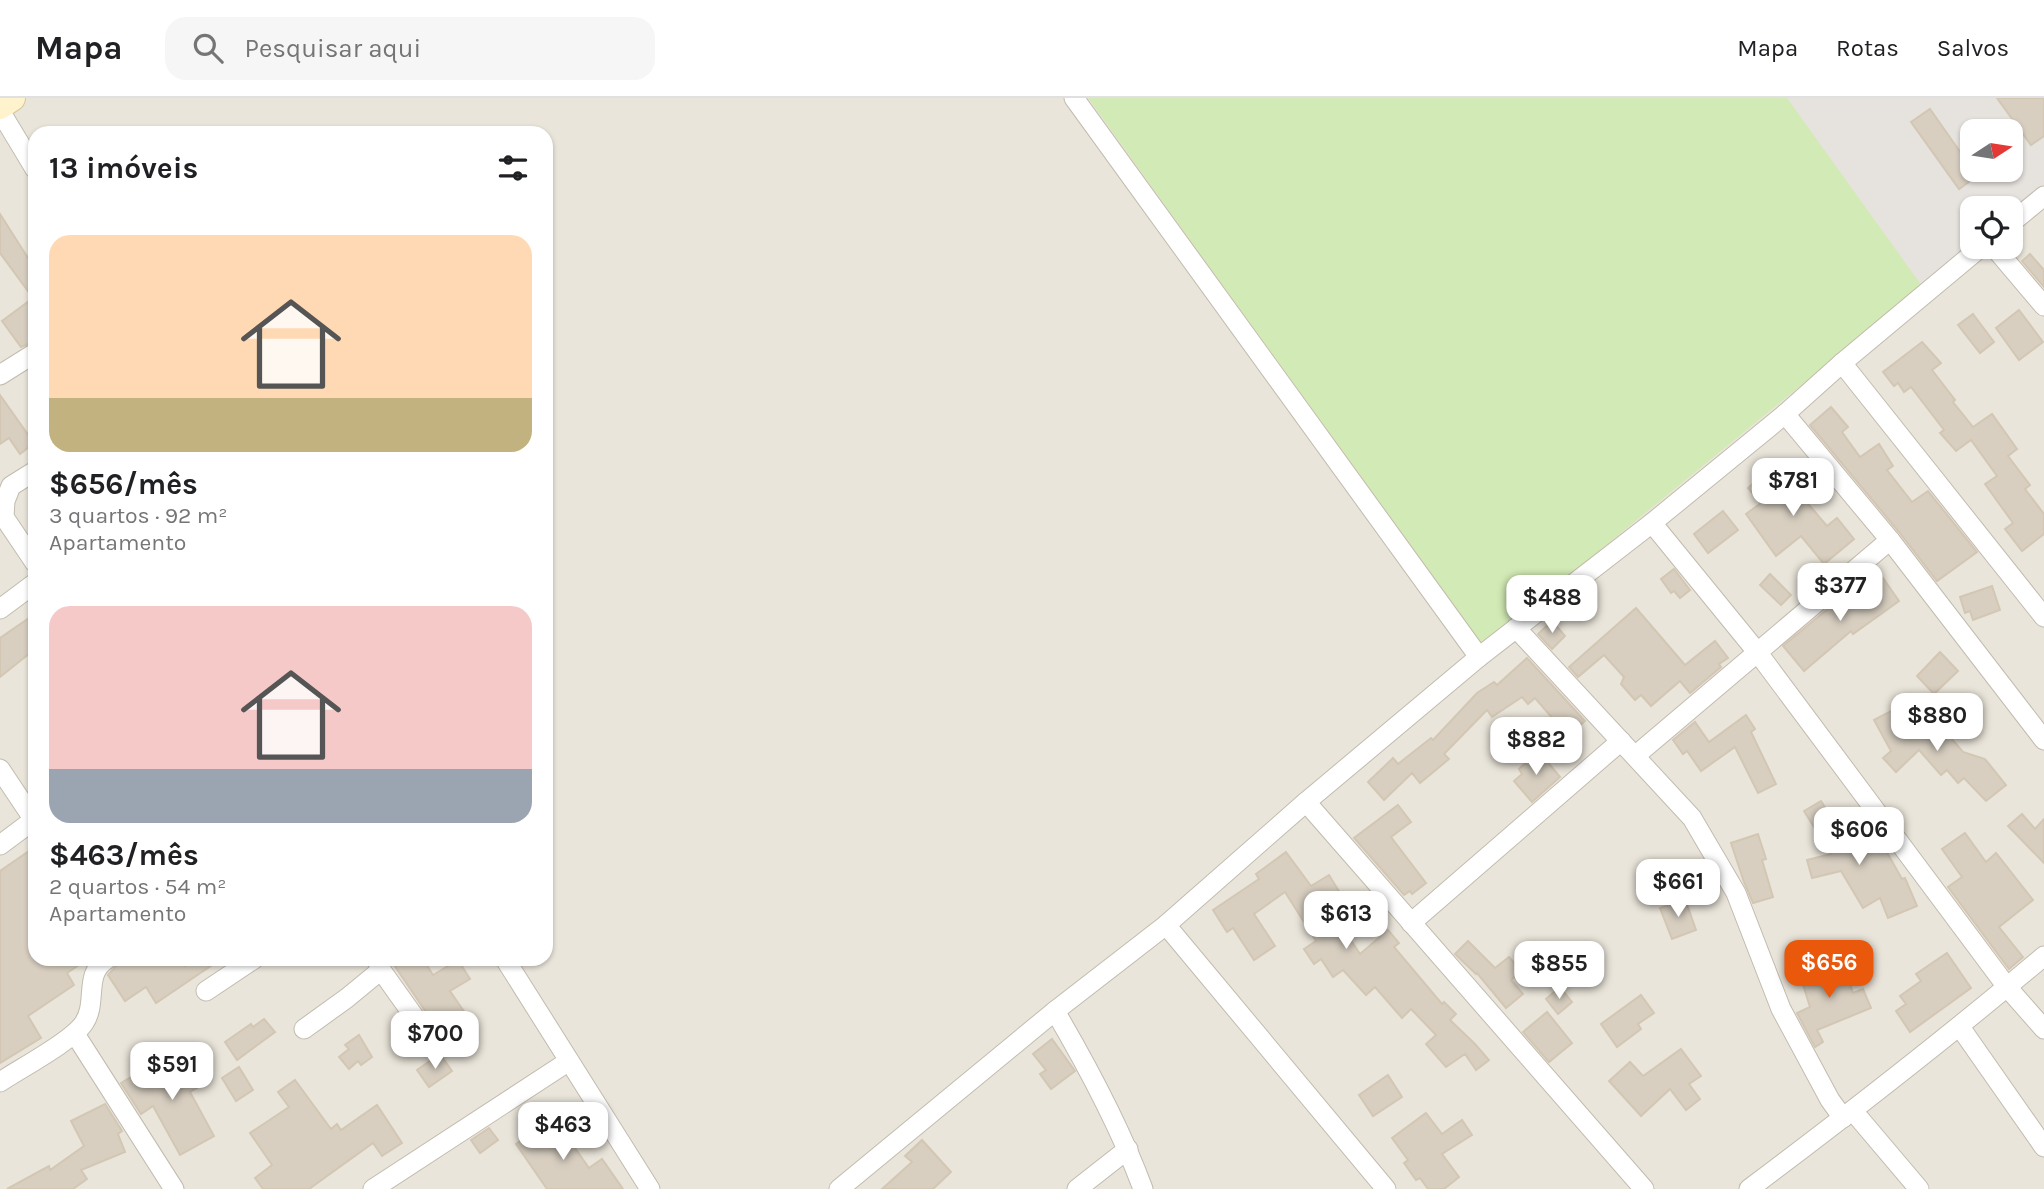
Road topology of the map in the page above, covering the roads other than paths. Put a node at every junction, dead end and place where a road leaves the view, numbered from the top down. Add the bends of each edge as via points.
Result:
1 (12, 98) edge
2 (1074, 98) edge
3 (0, 108) edge
4 (28, 157) edge
5 (2044, 197) edge
6 (2023, 214) edge
7 (1967, 259) edge
8 (2004, 259) edge
9 (2044, 306) edge
10 (28, 357) edge
11 (1842, 363) junction
12 (0, 374) edge
13 (1785, 414) junction
14 (28, 475) edge
15 (1652, 523) junction
16 (1891, 540) junction
17 (28, 553) edge
18 (28, 588) edge
19 (0, 609) edge
20 (2044, 617) edge
21 (1516, 628) junction
22 (1758, 653) junction
23 (1479, 657) junction
24 (2044, 740) edge
25 (1621, 741) junction
26 (1635, 756) junction
27 (0, 769) edge
28 (1306, 802) junction
29 (28, 811) edge
30 (28, 824) edge
31 (0, 845) edge
32 (1411, 923) junction
33 (1166, 925) junction
34 (2044, 957) edge
35 (100, 966) edge
36 (244, 966) edge
37 (377, 966) edge
38 (380, 966) edge
39 (509, 966) edge
40 (2007, 987) junction
41 (206, 991) dead end
42 (1055, 1012) junction
43 (418, 1022) dead end
44 (1960, 1027) junction
45 (304, 1029) dead end
46 (2044, 1029) edge
47 (75, 1034) junction
48 (569, 1061) junction
49 (0, 1082) edge
50 (1848, 1114) junction
51 (2044, 1147) edge
52 (1128, 1149) junction
53 (841, 1188) edge
54 (174, 1189) edge
55 (373, 1189) edge
56 (650, 1189) edge
57 (1077, 1189) edge
58 (1143, 1189) edge
59 (1386, 1189) edge
60 (1644, 1189) edge
61 (1749, 1189) edge
62 (1919, 1189) edge

1 - 3 main road
2 - 23 street
3 - 4 street
5 - 6 street
7 - 11 street
8 - 9 street
10 - 12 street
11 - 13 street
11 - 20 street
13 - 15 street
13 - 16 street
14 - 17 street via 11,486 4,517
15 - 21 street
15 - 22 street
16 - 22 street
16 - 24 street
18 - 19 street
21 - 23 street
21 - 25 street
22 - 26 street
22 - 40 street
23 - 28 street
25 - 26 street
25 - 32 street
26 - 50 street via 1692,818 1736,893 1780,1009 1830,1100
27 - 29 street
28 - 32 street
28 - 33 street
30 - 31 street
32 - 60 street
33 - 42 street
33 - 59 street
34 - 40 street
35 - 47 street via 92,978 86,1021
36 - 41 street
37 - 45 street via 347,998
38 - 43 street
39 - 48 street
40 - 44 street
40 - 46 street
42 - 52 street via 1091,1072
42 - 53 street
44 - 50 street
44 - 51 street
47 - 49 street
47 - 54 street
48 - 55 street
48 - 56 street
50 - 61 street
50 - 62 street
52 - 57 street
52 - 58 street

